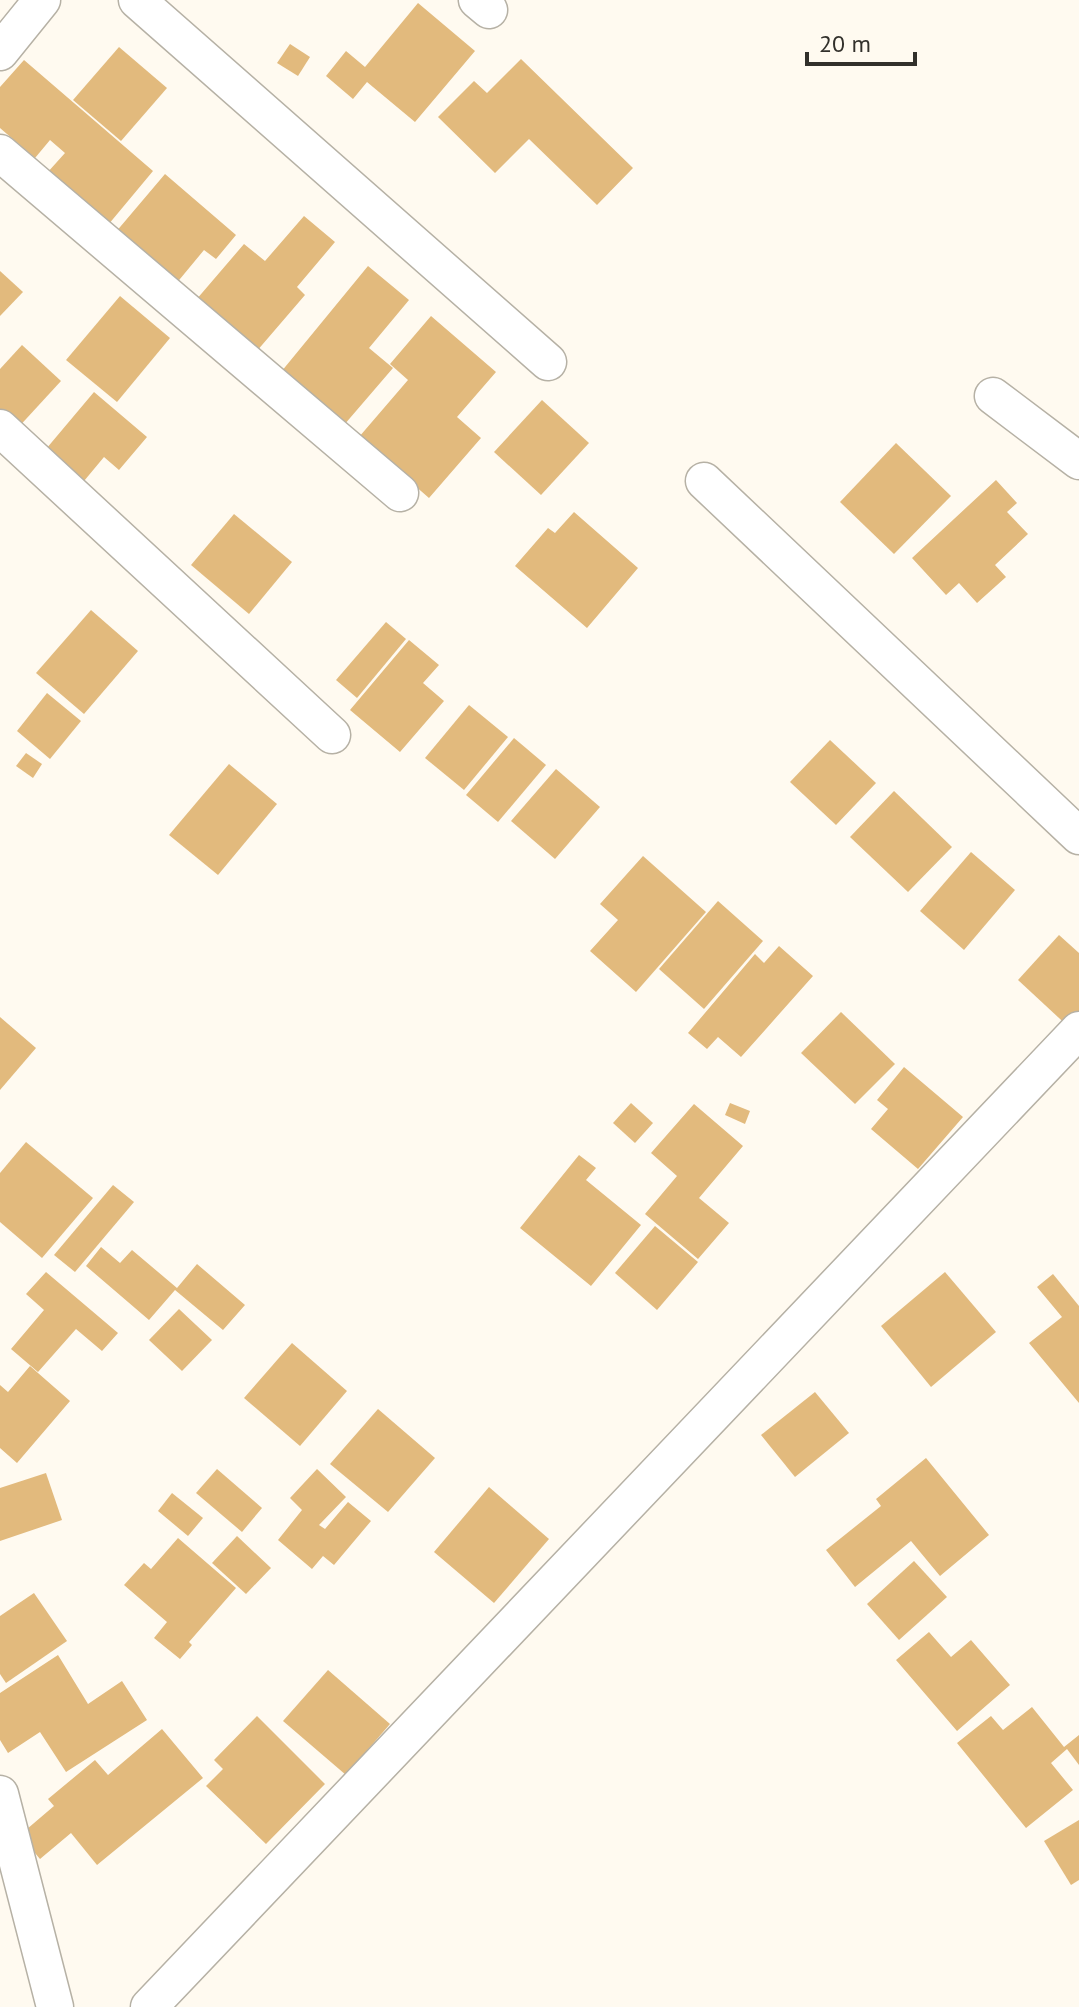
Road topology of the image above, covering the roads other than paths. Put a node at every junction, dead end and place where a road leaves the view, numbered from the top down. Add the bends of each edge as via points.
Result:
1 (42, 0) edge
2 (137, 0) edge
3 (0, 52) edge
4 (0, 153) edge
5 (548, 362) dead end
6 (993, 396) dead end
7 (0, 428) edge
8 (1079, 461) edge
9 (704, 481) dead end
10 (400, 493) dead end
11 (332, 735) dead end
12 (1079, 836) edge
13 (1079, 1030) edge
14 (0, 1794) edge
15 (55, 2007) edge
16 (149, 2007) edge

1 - 3 street
2 - 5 street
4 - 10 street
6 - 8 street
7 - 11 street
9 - 12 street
13 - 16 street
14 - 15 street

